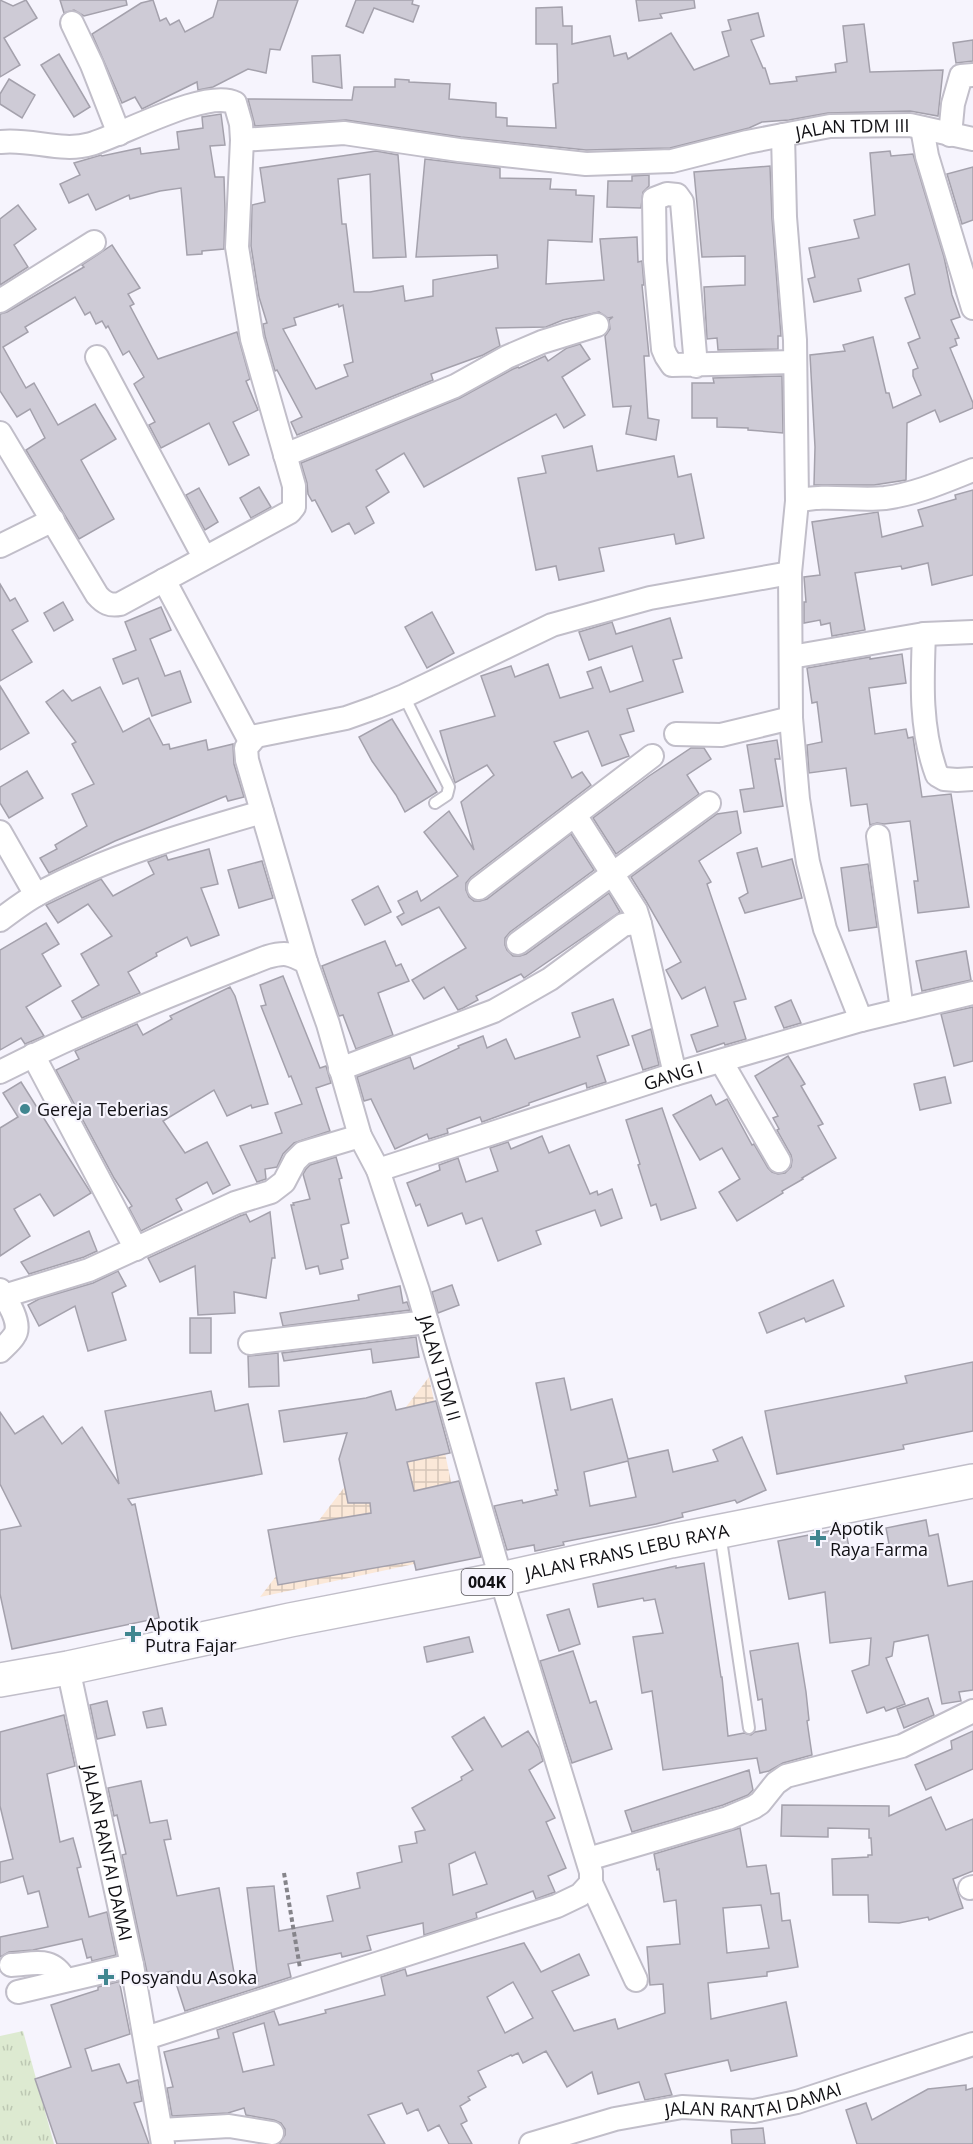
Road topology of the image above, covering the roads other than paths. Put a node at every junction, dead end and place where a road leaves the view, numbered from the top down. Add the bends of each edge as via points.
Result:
1 (72, 23) dead end
2 (973, 75) edge
3 (922, 128) junction
4 (119, 134) junction
5 (783, 135) junction
6 (963, 137) edge
7 (242, 140) junction
8 (0, 142) edge
9 (94, 242) dead end
10 (0, 301) edge
11 (972, 301) edge
12 (597, 325) dead end
13 (97, 357) dead end
14 (795, 362) junction
15 (696, 366) junction
16 (0, 434) edge
17 (285, 456) junction
18 (973, 470) edge
19 (797, 501) junction
20 (53, 520) junction
21 (0, 546) edge
22 (204, 557) junction
23 (790, 573) junction
24 (164, 580) junction
25 (973, 633) edge
26 (924, 634) junction
27 (791, 657) junction
28 (404, 696) junction
29 (791, 718) junction
30 (676, 734) dead end
31 (250, 741) junction
32 (652, 756) dead end
33 (973, 779) edge
34 (435, 803) dead end
35 (709, 803) dead end
36 (262, 812) junction
37 (575, 815) junction
38 (0, 832) edge
39 (878, 836) dead end
40 (613, 875) junction
41 (479, 888) dead end
42 (36, 895) junction
43 (0, 920) edge
44 (640, 924) junction
45 (518, 943) dead end
46 (306, 962) junction
47 (973, 993) edge
48 (902, 1010) junction
49 (861, 1020) junction
50 (33, 1055) junction
51 (721, 1061) junction
52 (340, 1069) junction
53 (0, 1072) edge
54 (675, 1074) junction
55 (360, 1136) junction
56 (778, 1161) dead end
57 (375, 1164) junction
58 (136, 1250) junction
59 (2, 1293) edge
60 (427, 1322) junction
61 (250, 1342) dead end
62 (0, 1351) edge
63 (973, 1481) edge
64 (720, 1533) junction
65 (501, 1579) junction
66 (68, 1668) junction
67 (0, 1680) edge
68 (973, 1712) edge
69 (749, 1728) dead end
70 (588, 1859) junction
71 (591, 1883) junction
72 (11, 1965) dead end
73 (132, 1965) junction
74 (66, 1980) junction
75 (636, 1980) dead end
76 (18, 1992) dead end
77 (146, 2038) junction
78 (973, 2044) edge
79 (272, 2133) dead end
80 (162, 2137) edge
81 (531, 2144) edge

1 - 4 street
2 - 6 street via 962,76 953,104
3 - 5 street, JALAN TDM III via 830,126
3 - 6 street, JALAN TDM III
3 - 11 street
4 - 7 street via 155,117 224,99 238,108
4 - 8 street via 78,147
5 - 7 street via 672,161 586,164 344,133
5 - 14 street, JALAN TDM III
7 - 17 street via 237,247 252,339
9 - 10 street
12 - 17 street via 542,342 455,386
13 - 22 street
14 - 15 street
14 - 19 street, JALAN TDM III
15 - 15 street via 682,202 677,195 667,194 654,199 663,349 672,365
16 - 20 street
17 - 22 street via 294,486 294,507 290,512
18 - 19 street via 928,488 887,498
19 - 23 street, JALAN TDM III
20 - 21 street
20 - 24 street via 104,603 120,604
22 - 24 street
23 - 27 street, JALAN TDM III
23 - 28 street via 650,598 552,625
24 - 31 street
25 - 26 street
26 - 27 street
26 - 33 street via 923,702 931,759 937,775 944,779
27 - 29 street, JALAN TDM III
28 - 31 street via 346,718 256,736
28 - 34 lane via 449,787 447,795
29 - 30 street via 721,735
29 - 49 street, JALAN TDM III via 808,862 825,928
31 - 36 street, JALAN TDM II via 247,760
32 - 37 street
35 - 40 street
36 - 42 street via 101,864
36 - 46 street, JALAN TDM II
37 - 40 street
37 - 41 street
38 - 42 street
39 - 48 street
40 - 44 street
40 - 45 street
42 - 43 street
44 - 52 street via 622,925 550,979 494,1011
44 - 54 street
46 - 50 street via 292,954 267,957
46 - 52 street, JALAN TDM II
47 - 48 street, GANG I
48 - 49 street, GANG I
49 - 51 street, GANG I
50 - 53 street
50 - 58 street
51 - 54 street, GANG I
51 - 56 street
52 - 55 street, JALAN TDM II
54 - 57 street, GANG I
55 - 57 street, JALAN TDM II
55 - 58 street via 303,1153 284,1182 271,1192 235,1203
57 - 60 street, JALAN TDM II
58 - 59 street via 89,1270
59 - 62 street via 17,1329
60 - 61 street
60 - 65 street, JALAN TDM II
63 - 64 main road, JALAN FRANS LEBU RAYA / 004K
64 - 65 main road, JALAN FRANS LEBU RAYA / 004K
64 - 69 lane
65 - 66 main road, JALAN FRANS LEBU RAYA / 004K
65 - 70 street, JALAN TDM II
66 - 67 main road, JALAN FRANS LEBU RAYA / 004K
66 - 73 street, JALAN RANTAI DAMAI
68 - 70 street via 902,1746 786,1776 760,1803 728,1818
70 - 71 street, JALAN TDM II
71 - 75 street, JALAN TDM II
71 - 77 street via 580,1895 557,1906
72 - 74 street via 47,1963
73 - 74 street
73 - 77 street, JALAN RANTAI DAMAI
74 - 76 street
77 - 80 street, JALAN RANTAI DAMAI
78 - 81 street, JALAN RANTAI DAMAI via 797,2102 754,2110 682,2107 615,2119
79 - 80 street via 229,2126

